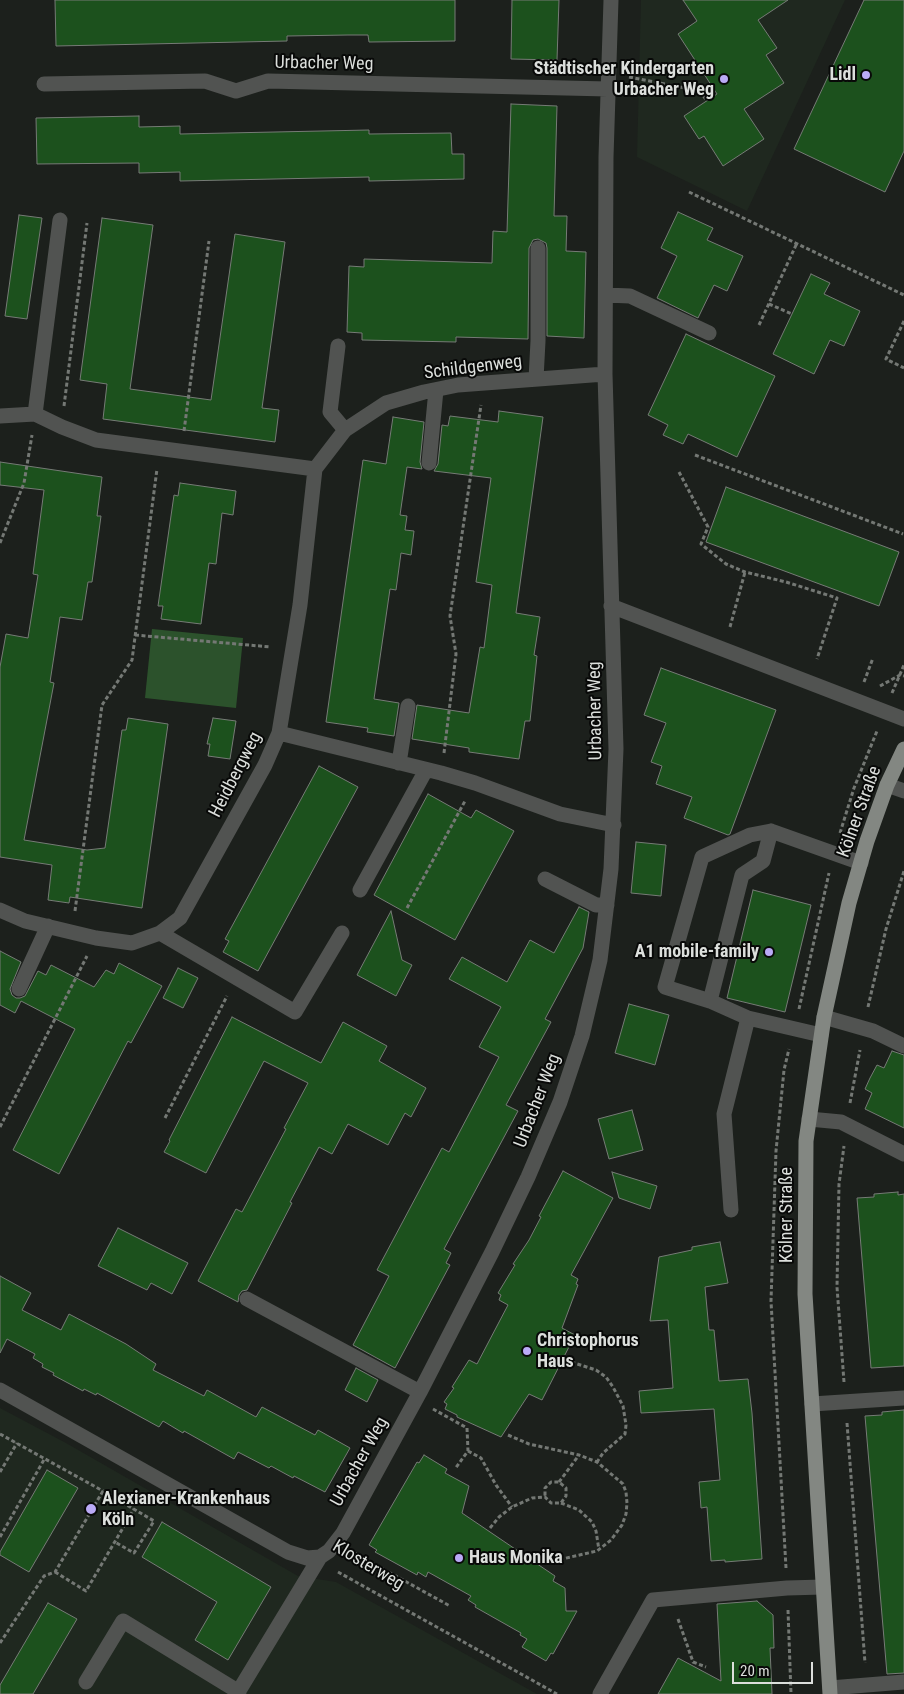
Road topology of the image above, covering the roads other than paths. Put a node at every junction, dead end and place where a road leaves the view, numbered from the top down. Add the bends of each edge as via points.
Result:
1 (611, 0) edge
2 (44, 84) dead end
3 (608, 89) junction
4 (60, 220) dead end
5 (538, 248) dead end
6 (606, 295) junction
7 (708, 333) dead end
8 (338, 346) dead end
9 (605, 374) junction
10 (536, 379) junction
11 (436, 390) junction
12 (35, 414) junction
13 (0, 416) edge
14 (345, 430) junction
15 (429, 463) dead end
16 (315, 469) junction
17 (611, 606) junction
18 (408, 706) dead end
19 (904, 719) edge
20 (278, 733) junction
21 (904, 749) edge
22 (399, 763) junction
23 (434, 772) junction
24 (887, 785) junction
25 (904, 791) edge
26 (614, 825) junction
27 (771, 831) junction
28 (860, 863) junction
29 (545, 879) dead end
30 (360, 890) dead end
31 (606, 905) junction
32 (0, 910) edge
33 (48, 926) junction
34 (160, 933) junction
35 (342, 933) dead end
36 (19, 989) dead end
37 (710, 1001) junction
38 (824, 1017) junction
39 (748, 1018) junction
40 (822, 1035) junction
41 (904, 1046) edge
42 (809, 1119) junction
43 (904, 1154) edge
44 (731, 1210) dead end
45 (246, 1299) dead end
46 (0, 1390) edge
47 (418, 1396) junction
48 (904, 1398) edge
49 (812, 1404) junction
50 (320, 1557) junction
51 (823, 1587) junction
52 (86, 1682) dead end
53 (904, 1682) edge
54 (830, 1691) edge
55 (238, 1693) edge
56 (600, 1694) edge

1 - 3 street, Urbacher Weg
2 - 3 street, Urbacher Weg via 205,81 236,91 268,82
3 - 6 street, Urbacher Weg
4 - 12 street
5 - 10 street
6 - 7 street via 630,296
6 - 9 street, Urbacher Weg
8 - 14 street via 330,412
9 - 10 street, Schildgenweg
9 - 17 street, Urbacher Weg
10 - 11 street, Schildgenweg via 485,382
11 - 14 street, Schildgenweg via 386,403
11 - 15 street
12 - 13 street
12 - 16 street via 96,440
14 - 16 street, Schildgenweg
16 - 20 street via 300,606
17 - 19 street
17 - 26 street, Urbacher Weg via 616,749
18 - 22 street
20 - 22 street, Heidbergweg
20 - 34 street, Heidbergweg via 265,765 180,918
21 - 24 main road, Kölner Straße
22 - 23 street, Heidbergweg
23 - 26 street, Heidbergweg via 475,783 560,814
23 - 30 street
24 - 25 street
24 - 28 main road, Kölner Straße
26 - 31 street, Urbacher Weg
27 - 28 street
27 - 37 street via 764,861 742,874
27 - 37 street via 750,836 702,857 665,988
28 - 38 main road, Kölner Straße
29 - 31 street via 596,905
31 - 47 street, Urbacher Weg via 600,960 582,1036 560,1102 492,1252
32 - 33 street, Heidbergweg via 25,921
33 - 34 street, Heidbergweg via 132,943
33 - 36 street
34 - 35 street via 295,1012
37 - 39 street
38 - 40 main road, Kölner Straße
38 - 41 street
39 - 40 street
39 - 44 street via 724,1114
40 - 42 main road, Kölner Straße
42 - 43 street via 841,1122
42 - 49 main road, Kölner Straße via 805,1294
45 - 47 street
46 - 50 street, Klosterweg via 288,1552 307,1558
47 - 50 street, Urbacher Weg via 336,1544
48 - 49 street
49 - 51 main road, Kölner Straße
50 - 55 street, Urbacher Weg
51 - 54 main road, Kölner Straße
51 - 56 street via 653,1600
52 - 55 street via 123,1621
53 - 54 street

